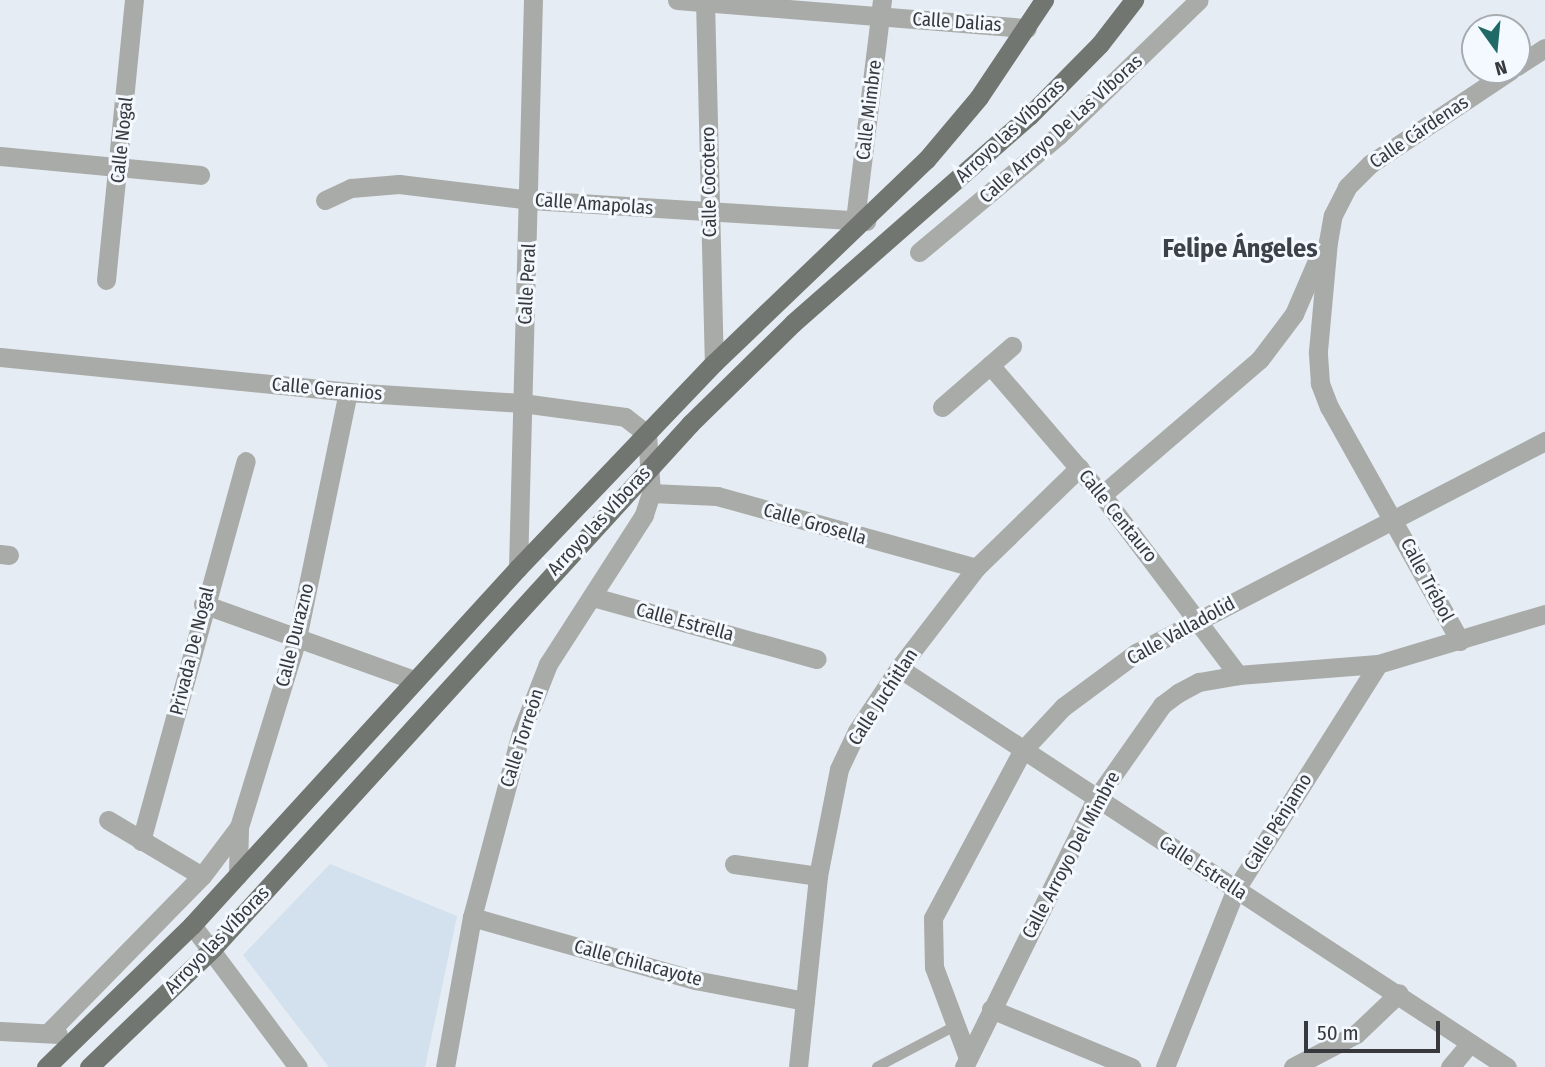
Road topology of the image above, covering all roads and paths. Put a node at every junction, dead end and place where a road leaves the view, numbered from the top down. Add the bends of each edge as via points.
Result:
1 (134, 0) edge
2 (533, 0) edge
3 (677, 0) edge
4 (1044, 0) edge
5 (1133, 0) edge
6 (1199, 0) edge
7 (705, 1) edge
8 (881, 8) edge
9 (1027, 28) junction
10 (1490, 84) edge
11 (0, 156) edge
12 (120, 168) junction
13 (200, 175) dead end
14 (325, 200) dead end
15 (531, 200) junction
16 (710, 211) junction
17 (1333, 215) junction
18 (861, 220) junction
19 (919, 253) dead end
20 (106, 280) dead end
21 (1012, 346) dead end
22 (0, 357) edge
23 (714, 363) junction
24 (990, 365) junction
25 (348, 392) junction
26 (522, 403) junction
27 (942, 407) dead end
28 (647, 434) junction
29 (1545, 441) edge
30 (246, 461) dead end
31 (651, 466) junction
32 (1079, 468) junction
33 (651, 493) junction
34 (1102, 495) junction
35 (1395, 519) junction
36 (518, 568) junction
37 (976, 568) junction
38 (593, 597) junction
39 (203, 604) junction
40 (1544, 618) edge
41 (1200, 620) junction
42 (297, 638) junction
43 (1460, 641) junction
44 (817, 659) dead end
45 (1378, 664) junction
46 (899, 668) junction
47 (1238, 675) junction
48 (414, 680) junction
49 (1023, 751) junction
50 (1096, 799) junction
51 (108, 820) dead end
52 (239, 827) junction
53 (141, 841) junction
54 (734, 864) dead end
55 (238, 875) junction
56 (202, 876) junction
57 (818, 876) junction
58 (1236, 889) junction
59 (472, 917) junction
60 (192, 925) junction
61 (212, 949) junction
62 (1399, 993) junction
63 (806, 1000) junction
64 (990, 1009) junction
65 (955, 1026) junction
66 (0, 1031) edge
67 (48, 1033) junction
68 (79, 1038) junction
69 (1470, 1043) junction
70 (966, 1062) edge
71 (46, 1067) edge
72 (89, 1067) edge
73 (298, 1067) edge
74 (445, 1067) edge
75 (797, 1067) edge
76 (877, 1067) edge
77 (1131, 1067) edge
78 (1165, 1067) edge
79 (1293, 1067) edge
80 (1450, 1067) edge
81 (1507, 1067) edge

1 - 12 street, Calle Nogal
2 - 15 street, Calle Peral
3 - 7 street, Calle Dalias
4 - 9 main road, Arroyo las Víboras
5 - 31 main road, Arroyo las Víboras via 1100,44 1029,116 793,323
6 - 19 street, Calle Arroyo De Las Víboras via 1059,135
7 - 8 street, Calle Dalias
7 - 16 street, Calle Cocotero
8 - 9 street, Calle Dalias
8 - 18 street, Calle Mimbre
9 - 18 main road, Arroyo las Víboras via 979,97
10 - 17 street, Calle Cárdenas via 1370,164 1347,187
11 - 12 street
12 - 13 street
12 - 20 street, Calle Nogal
14 - 15 street, Calle Amapolas via 351,188 399,184
15 - 16 street, Calle Amapolas
15 - 26 street, Calle Peral
16 - 18 street, Calle Amapolas
16 - 23 street, Calle Cocotero
17 - 34 street via 1306,293 1260,359
17 - 35 street, Calle Cárdenas via 1318,351 1320,383 1329,407
18 - 23 main road, Arroyo las Víboras
21 - 24 street
22 - 25 street, Calle Geranios
23 - 28 main road, Arroyo las Víboras
24 - 27 street
24 - 32 street, Calle Centauro
25 - 26 street, Calle Geranios
25 - 42 street, Calle Durazno
26 - 28 street, Calle Geranios via 625,417
26 - 36 street, Calle Peral
28 - 31 street, Calle Torreón
28 - 36 main road, Arroyo las Víboras
29 - 35 street, Calle Valladolid
30 - 39 street, Privada De Nogal
31 - 33 street, Calle Torreón
31 - 61 main road, Arroyo las Víboras
32 - 34 street, Calle Centauro
32 - 37 street, Calle Juchitlan
33 - 37 street, Calle Grosella via 717,496
33 - 38 street, Calle Torreón via 638,526
34 - 41 street, Calle Centauro
35 - 41 street, Calle Valladolid
35 - 43 street, Calle Trébol
36 - 48 main road, Arroyo las Víboras
37 - 46 street, Calle Juchitlan
38 - 44 street, Calle Estrella
38 - 59 street, Calle Torreón via 548,664 533,699
39 - 42 street
39 - 53 street, Privada De Nogal
40 - 43 street, Calle Arroyo Del Mimbre
41 - 47 street, Calle Centauro
41 - 49 street, Calle Valladolid via 1115,669 1063,707
42 - 48 street
42 - 52 street, Calle Durazno
43 - 45 street, Calle Arroyo Del Mimbre
45 - 47 street, Calle Arroyo Del Mimbre
45 - 58 street, Calle Pénjamo
46 - 49 street, Calle Estrella
46 - 57 street, Calle Juchitlan via 857,731 839,769
47 - 50 street, Calle Arroyo Del Mimbre via 1199,682 1162,705
48 - 55 main road, Arroyo las Víboras
49 - 50 street, Calle Estrella
49 - 65 street, Calle Valladolid via 933,918 934,967
50 - 58 street, Calle Estrella
50 - 64 street, Calle Arroyo Del Mimbre
51 - 53 street
52 - 55 street, Calle Durazno
52 - 56 street
53 - 56 street
54 - 57 street
55 - 60 main road, Arroyo las Víboras
56 - 67 street
57 - 63 street, Calle Juchitlan
58 - 62 street, Calle Estrella
58 - 78 street, Calle Pénjamo
59 - 63 street, Calle Chilacayote via 695,980
59 - 74 street, Calle Torreón
60 - 61 street
60 - 68 main road, Arroyo las Víboras
61 - 72 main road, Arroyo las Víboras
61 - 73 street
62 - 69 street, Calle Estrella
62 - 79 street via 1356,1034
63 - 75 street, Calle Juchitlan
64 - 70 street, Calle Arroyo Del Mimbre
64 - 77 street
65 - 70 street, Calle Valladolid
65 - 76 lane
66 - 67 street
67 - 68 street
68 - 71 main road, Arroyo las Víboras
69 - 80 street
69 - 81 street, Calle Estrella

